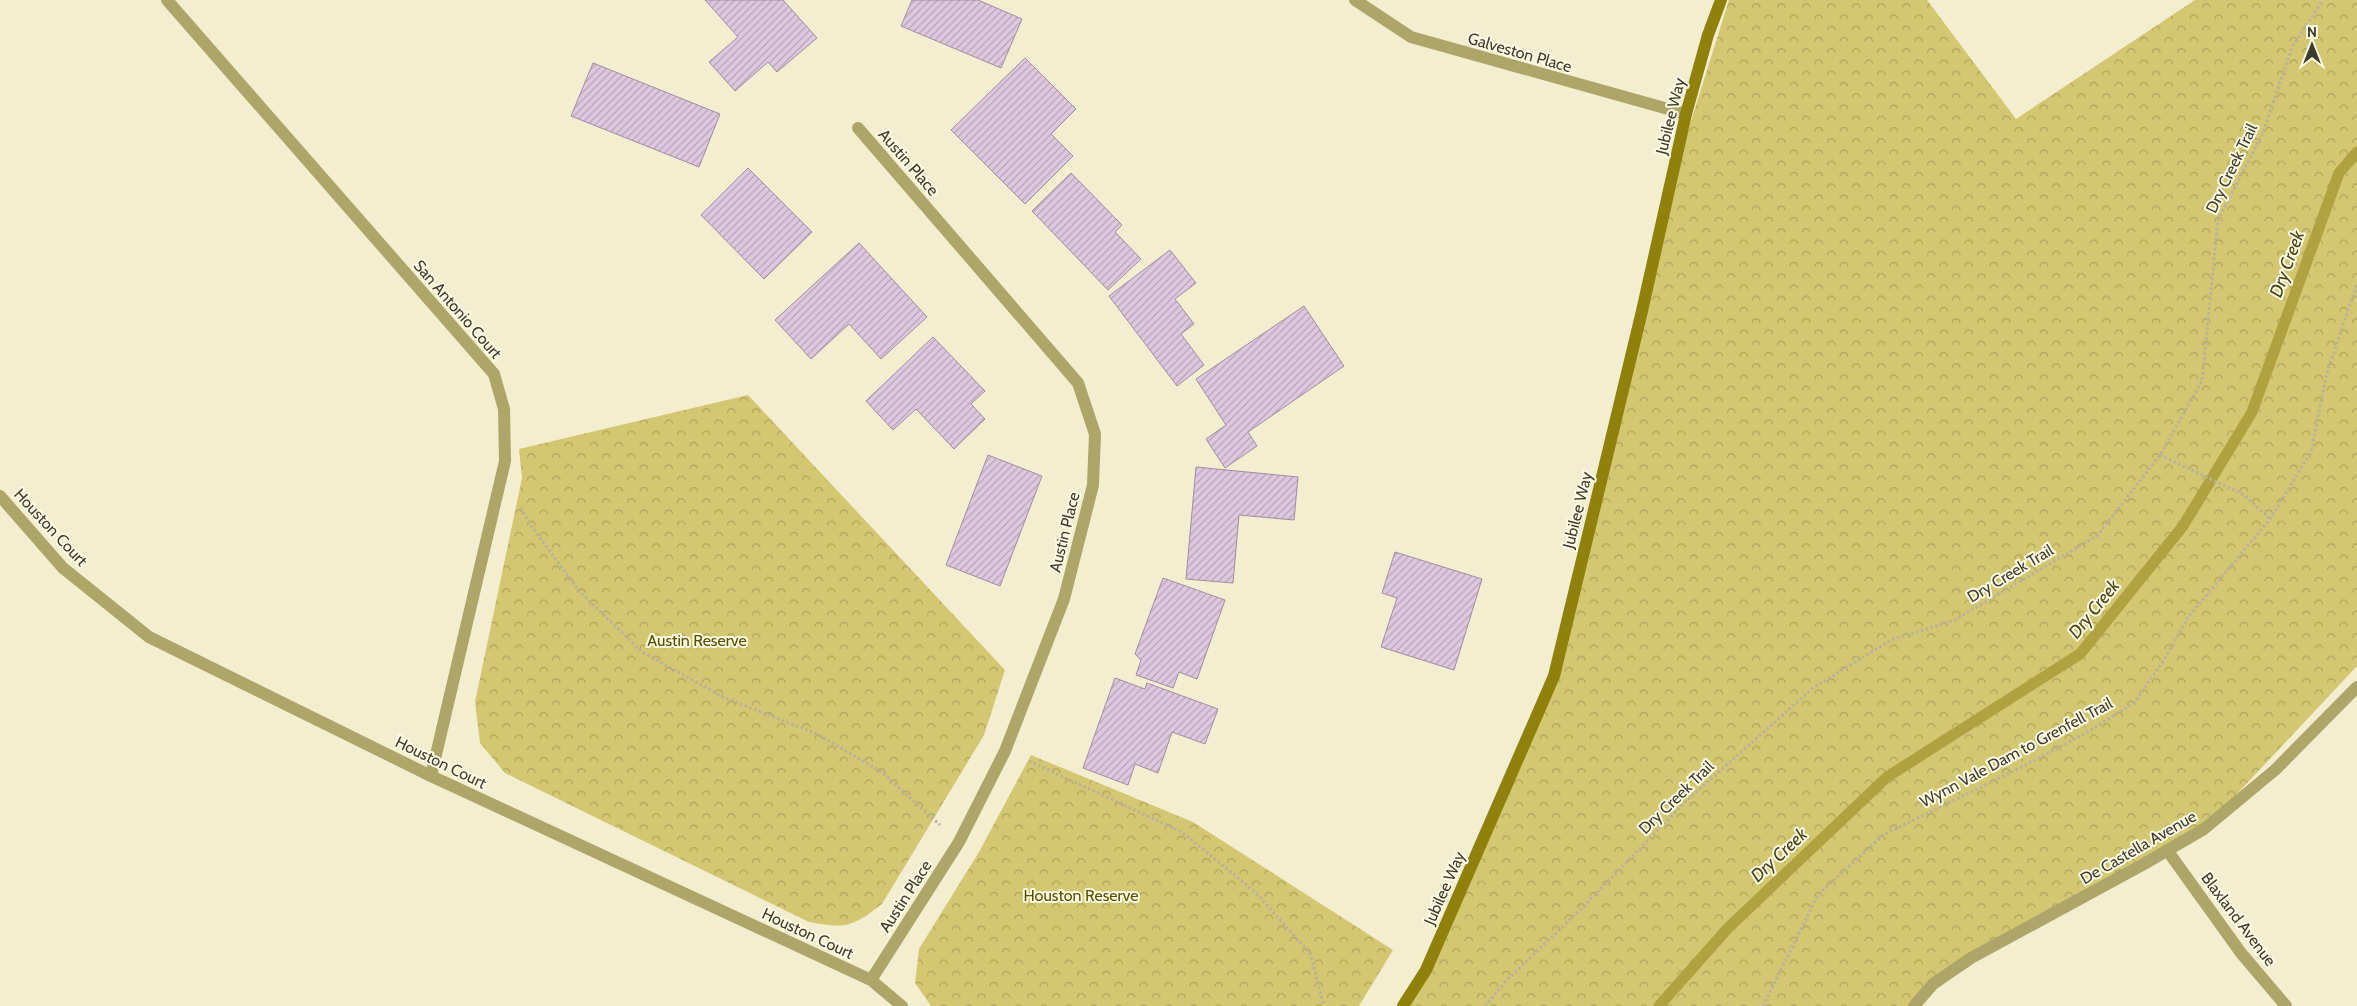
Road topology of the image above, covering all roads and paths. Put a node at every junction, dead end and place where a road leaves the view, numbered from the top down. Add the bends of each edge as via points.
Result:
1 (167, 0) edge
2 (1355, 0) edge
3 (1721, 0) edge
4 (2323, 0) edge
5 (1686, 114) junction
6 (858, 128) dead end
7 (2357, 284) edge
8 (2160, 455) junction
9 (502, 475) junction
10 (0, 496) edge
11 (2270, 519) junction
12 (2357, 687) edge
13 (1005, 751) junction
14 (431, 776) junction
15 (959, 842) junction
16 (2167, 850) junction
17 (871, 980) junction
18 (902, 1006) edge
19 (1324, 1006) edge
20 (1403, 1006) edge
21 (1484, 1006) edge
22 (1763, 1006) edge
23 (1914, 1006) edge
24 (2286, 1006) edge

1 - 9 street, San Antonio Court via 494,374 504,409 505,461
2 - 5 street, Galveston Place via 1412,37
3 - 5 street, Jubilee Way
4 - 8 path, Dry Creek Trail via 2292,47 2263,132 2218,220 2202,381
5 - 20 street, Jubilee Way via 1554,676 1426,970
6 - 13 street, Austin Place via 1078,383 1095,434 1093,485 1064,599
7 - 11 path, Wynn Vale Dam to Grenfell Trail via 2326,376 2310,452
8 - 11 path via 2244,495
8 - 21 path, Dry Creek Trail via 2098,534 1955,620 1891,640 1814,688 1685,802
9 - 14 street, San Antonio Court
9 - 15 path via 532,527 579,591 642,652 723,696 817,734 882,773
10 - 14 street, Houston Court via 63,568 149,637
11 - 22 path, Wynn Vale Dam to Grenfell Trail via 2187,619 2134,703 2012,772 1883,835 1818,895
12 - 16 street, De Castella Avenue via 2274,770 2204,829
13 - 15 street, Austin Place
13 - 19 path via 1182,832 1255,892 1310,953
14 - 17 street, Houston Court
15 - 17 street, Austin Place
16 - 23 street, De Castella Avenue via 1971,958 1933,984
16 - 24 street, Blaxland Avenue via 2241,953
17 - 18 street, Houston Court

